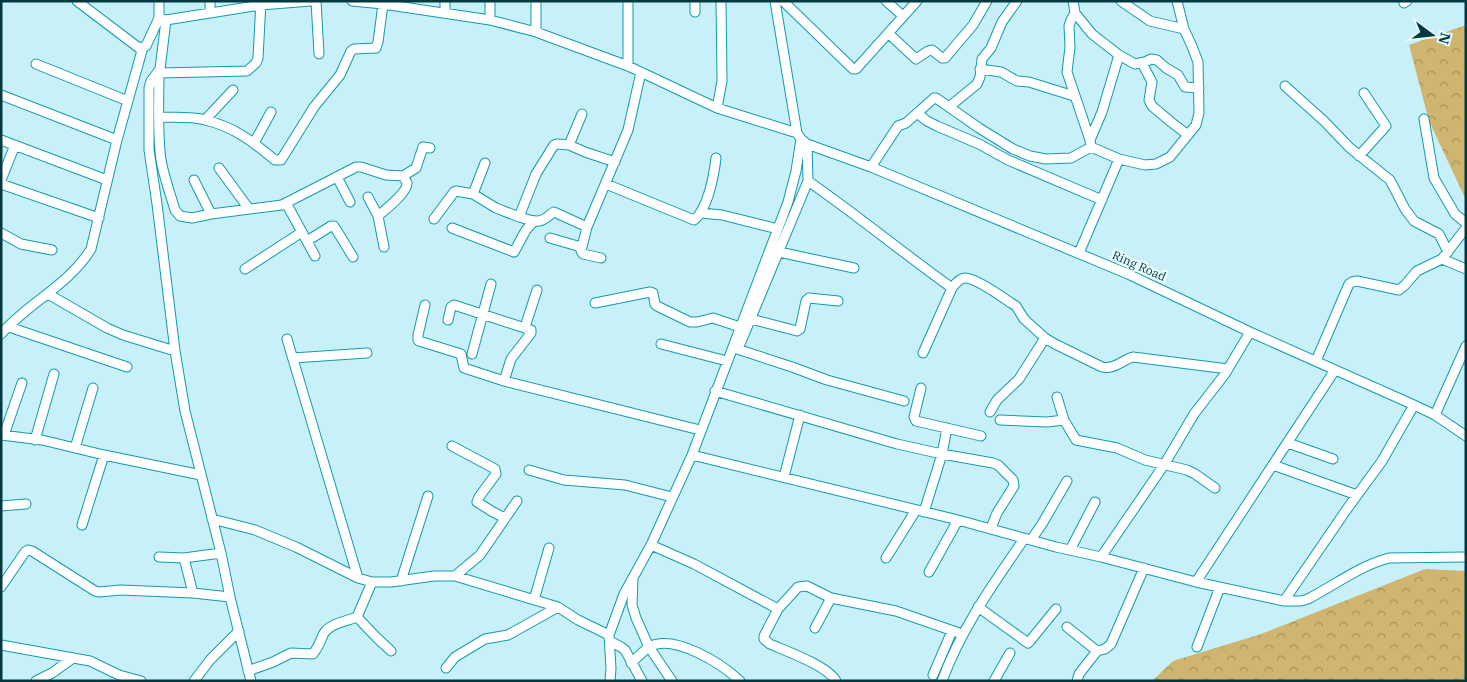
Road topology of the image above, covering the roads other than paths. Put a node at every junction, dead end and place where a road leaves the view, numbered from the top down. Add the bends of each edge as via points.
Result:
1 (77, 1) edge
2 (159, 1) edge
3 (210, 1) edge
4 (311, 1) edge
5 (316, 1) edge
6 (352, 1) edge
7 (445, 1) edge
8 (490, 1) edge
9 (536, 1) edge
10 (628, 1) edge
11 (696, 1) edge
12 (721, 1) edge
13 (775, 1) edge
14 (783, 1) edge
15 (886, 1) edge
16 (917, 1) edge
17 (987, 1) edge
18 (1017, 1) edge
19 (1073, 1) edge
20 (1121, 1) edge
21 (1177, 1) edge
22 (306, 2) edge
23 (261, 3) edge
24 (383, 4) junction
25 (695, 12) dead end
26 (210, 13) junction
27 (445, 13) junction
28 (1075, 13) junction
29 (903, 16) junction
30 (163, 19) junction
31 (490, 20) junction
32 (1184, 29) junction
33 (536, 32) junction
34 (888, 33) junction
35 (143, 47) junction
36 (319, 54) dead end
37 (1119, 55) junction
38 (1142, 63) junction
39 (36, 64) dead end
40 (628, 66) junction
41 (980, 69) junction
42 (159, 72) junction
43 (641, 72) junction
44 (1285, 86) dead end
45 (1199, 88) junction
46 (233, 90) dead end
47 (1364, 93) dead end
48 (1, 95) edge
49 (1074, 96) junction
50 (128, 101) junction
51 (949, 107) junction
52 (716, 108) junction
53 (271, 112) dead end
54 (917, 113) junction
55 (582, 114) dead end
56 (159, 117) junction
57 (1424, 119) dead end
58 (206, 120) junction
59 (1188, 135) junction
60 (802, 138) junction
61 (1, 140) edge
62 (117, 140) junction
63 (254, 143) junction
64 (569, 144) junction
65 (1091, 144) junction
66 (15, 145) junction
67 (430, 148) dead end
68 (1359, 156) junction
69 (716, 158) dead end
70 (1119, 159) junction
71 (615, 162) junction
72 (485, 163) dead end
73 (871, 167) junction
74 (219, 168) dead end
75 (402, 176) junction
76 (337, 177) junction
77 (1, 180) edge
78 (107, 180) junction
79 (194, 180) dead end
80 (808, 181) junction
81 (1, 184) edge
82 (606, 184) junction
83 (474, 194) junction
84 (368, 197) dead end
85 (1102, 200) junction
86 (350, 202) dead end
87 (286, 203) junction
88 (249, 209) junction
89 (701, 212) junction
90 (211, 214) junction
91 (378, 216) junction
92 (519, 217) junction
93 (98, 218) junction
94 (434, 220) dead end
95 (534, 221) junction
96 (1466, 223) edge
97 (587, 227) junction
98 (452, 228) dead end
99 (1466, 228) edge
100 (778, 229) junction
101 (302, 232) junction
102 (1, 233) edge
103 (550, 238) dead end
104 (307, 241) junction
105 (384, 247) dead end
106 (581, 247) junction
107 (52, 250) dead end
108 (779, 252) junction
109 (1448, 252) junction
110 (1079, 253) junction
111 (315, 256) dead end
112 (353, 258) dead end
113 (600, 258) dead end
114 (1442, 259) junction
115 (854, 268) dead end
116 (245, 269) dead end
117 (1466, 269) edge
118 (491, 284) dead end
119 (952, 288) junction
120 (537, 290) dead end
121 (48, 294) junction
122 (838, 300) dead end
123 (595, 303) dead end
124 (425, 305) dead end
125 (483, 314) junction
126 (751, 319) junction
127 (448, 320) dead end
128 (9, 327) junction
129 (524, 327) junction
130 (740, 327) junction
131 (1250, 332) junction
132 (1, 334) edge
133 (1045, 338) junction
134 (287, 339) dead end
135 (661, 344) dead end
136 (1466, 346) edge
137 (735, 348) junction
138 (175, 351) junction
139 (367, 353) dead end
140 (923, 353) dead end
141 (472, 354) dead end
142 (293, 358) junction
143 (1316, 360) junction
144 (726, 361) junction
145 (127, 367) dead end
146 (1228, 369) junction
147 (1336, 370) junction
148 (54, 374) dead end
149 (504, 381) junction
150 (22, 383) dead end
151 (93, 388) dead end
152 (921, 388) dead end
153 (715, 391) junction
154 (1057, 397) dead end
155 (904, 400) dead end
156 (1414, 404) junction
157 (990, 412) dead end
158 (1435, 415) junction
159 (800, 416) junction
160 (1000, 420) dead end
161 (1064, 420) junction
162 (947, 428) junction
163 (700, 430) junction
164 (3, 435) edge
165 (981, 436) dead end
166 (1466, 436) edge
167 (35, 440) junction
168 (1288, 443) junction
169 (452, 446) dead end
170 (75, 448) junction
171 (942, 454) junction
172 (104, 455) junction
173 (692, 455) junction
174 (1333, 459) dead end
175 (1164, 465) junction
176 (1273, 465) junction
177 (529, 470) dead end
178 (201, 475) junction
179 (784, 477) junction
180 (1067, 481) dead end
181 (1215, 488) dead end
182 (1357, 495) junction
183 (428, 496) dead end
184 (672, 497) junction
185 (518, 501) dead end
186 (1094, 502) dead end
187 (26, 504) dead end
188 (1, 506) edge
189 (920, 511) junction
190 (505, 518) junction
191 (212, 519) junction
192 (958, 520) junction
193 (82, 525) dead end
194 (990, 528) junction
195 (1027, 539) junction
196 (651, 545) junction
197 (549, 548) dead end
198 (1070, 550) junction
199 (221, 553) junction
200 (159, 557) dead end
201 (1101, 557) junction
202 (1466, 557) edge
203 (184, 558) junction
204 (886, 558) dead end
205 (1144, 568) junction
206 (929, 572) dead end
207 (455, 576) junction
208 (358, 578) junction
209 (633, 578) junction
210 (401, 581) junction
211 (372, 582) junction
212 (1196, 582) junction
213 (1, 587) edge
214 (1220, 587) junction
215 (193, 593) junction
216 (230, 597) junction
217 (831, 598) junction
218 (534, 600) junction
219 (1284, 601) junction
220 (978, 607) junction
221 (558, 608) junction
222 (778, 609) junction
223 (1056, 609) dead end
224 (357, 617) junction
225 (1068, 627) dead end
226 (815, 628) dead end
227 (239, 631) junction
228 (952, 631) junction
229 (962, 634) junction
230 (610, 638) junction
231 (1, 645) edge
232 (649, 647) junction
233 (1197, 647) dead end
234 (391, 651) dead end
235 (1097, 652) junction
236 (1010, 653) dead end
237 (73, 658) junction
238 (631, 663) junction
239 (446, 668) dead end
240 (248, 671) junction
241 (933, 675) dead end
242 (36, 681) edge
243 (141, 681) edge
244 (194, 681) edge
245 (251, 681) edge
246 (610, 681) edge
247 (642, 681) edge
248 (672, 681) edge
249 (740, 681) edge
250 (836, 681) edge
251 (942, 681) edge
252 (994, 681) edge
253 (1077, 681) edge

1 - 35 street via 136,47
2 - 30 street
3 - 26 street
4 - 22 street
5 - 36 street
6 - 24 street, Ring Road
7 - 27 street
8 - 31 street
9 - 33 street
10 - 40 street
11 - 25 street
12 - 52 street via 722,81
13 - 60 street
14 - 34 street via 853,69
15 - 29 street
16 - 29 street
17 - 34 street via 973,25 945,58 932,50 916,59
18 - 41 street via 1002,22
19 - 28 street
20 - 32 street via 1150,21
21 - 32 street
22 - 23 street
23 - 26 street
23 - 42 street via 258,58 247,71
24 - 27 street, Ring Road
24 - 63 street via 378,45 352,51 340,75 314,106 281,160 275,160
26 - 30 street
27 - 31 street, Ring Road
28 - 37 street via 1092,34
28 - 49 street via 1069,26 1067,68
29 - 34 street
30 - 35 street
30 - 42 street
31 - 33 street, Ring Road
32 - 45 street via 1198,62
33 - 40 street, Ring Road
35 - 50 street
37 - 38 street via 1131,63
37 - 65 street
38 - 45 street via 1157,60 1178,75 1185,87
38 - 59 street via 1152,82 1149,100 1152,106
39 - 50 street
40 - 43 street, Ring Road
41 - 49 street via 1001,72
41 - 51 street via 977,84
42 - 56 street
42 - 138 street via 149,88 149,150
43 - 52 street, Ring Road
43 - 71 street via 628,130
44 - 68 street
45 - 59 street via 1198,121
46 - 58 street
47 - 68 street via 1386,126
48 - 62 street
49 - 65 street
50 - 62 street
51 - 54 street via 934,98
51 - 65 street via 1013,150 1030,156 1071,158
52 - 60 street, Ring Road
53 - 63 street
54 - 73 street via 898,126
54 - 85 street via 932,124 1008,160
55 - 64 street
56 - 58 street
56 - 90 street via 161,159 175,210 178,215 188,218
57 - 96 street via 1434,178 1455,214
58 - 63 street via 228,127
59 - 70 street via 1170,157 1156,164
60 - 73 street, Ring Road
60 - 80 street
60 - 100 street via 796,172
61 - 66 street
62 - 78 street
64 - 71 street
64 - 92 street via 554,145 536,174
65 - 70 street
66 - 77 street
66 - 78 street
67 - 75 street via 423,147 416,168
68 - 109 street via 1390,180 1405,210 1414,221 1440,236
69 - 89 street via 713,183
70 - 85 street
71 - 82 street
72 - 83 street
73 - 110 street, Ring Road
74 - 88 street
75 - 76 street via 359,166
75 - 91 street via 407,186 397,200
76 - 86 street
76 - 87 street
78 - 93 street
79 - 90 street
80 - 108 street
80 - 119 street
81 - 93 street
82 - 89 street via 692,219
82 - 97 street
83 - 92 street
83 - 94 street via 455,191
84 - 91 street
85 - 110 street
87 - 88 street
87 - 101 street
88 - 90 street
89 - 100 street
91 - 105 street
92 - 95 street
93 - 121 street via 94,242 87,257
95 - 97 street via 543,220 554,212
95 - 98 street via 514,252
97 - 106 street
99 - 109 street
100 - 130 street
101 - 104 street
101 - 116 street
102 - 107 street via 21,244
103 - 106 street
104 - 111 street
104 - 112 street via 334,226
106 - 113 street via 583,254
108 - 115 street
108 - 126 street
109 - 114 street
110 - 131 street, Ring Road
114 - 117 street
114 - 143 street via 1417,271 1399,290 1352,282
118 - 125 street
119 - 133 street via 961,278 979,283 1016,306
119 - 140 street
120 - 129 street
121 - 128 street
121 - 138 street via 107,328
122 - 126 street via 809,298 797,331
123 - 130 street via 650,292 656,305 687,321 713,318
124 - 149 street via 419,341 461,354 464,368
125 - 127 street via 454,305
125 - 129 street
125 - 141 street
126 - 137 street
128 - 132 street
128 - 145 street
129 - 149 street via 531,333 513,355
130 - 137 street
131 - 143 street, Ring Road
131 - 146 street
133 - 146 street via 1107,368 1133,357
133 - 157 street via 1019,379
134 - 142 street
135 - 144 street
136 - 158 street
137 - 144 street
137 - 155 street via 827,380
138 - 178 street via 185,411
139 - 142 street
142 - 208 street
143 - 147 street, Ring Road
144 - 153 street
146 - 175 street via 1194,414
147 - 156 street, Ring Road
147 - 168 street
148 - 167 street
149 - 163 street
150 - 164 street
151 - 170 street
152 - 162 street via 914,420
153 - 159 street
153 - 163 street
154 - 161 street
156 - 158 street, Ring Road
156 - 182 street via 1382,461
158 - 166 street, Ring Road
159 - 171 street
159 - 179 street
160 - 161 street
161 - 175 street via 1076,440 1117,448 1140,459
162 - 165 street
162 - 171 street
163 - 173 street
164 - 167 street
167 - 170 street
168 - 174 street
168 - 176 street
169 - 190 street via 495,469 496,474 478,502
170 - 172 street
171 - 189 street
171 - 194 street via 998,464 1013,480 1013,488
172 - 178 street
172 - 193 street
173 - 179 street
173 - 184 street
175 - 181 street via 1192,472
175 - 201 street
176 - 182 street
176 - 212 street
177 - 184 street via 564,480 625,484
178 - 191 street
179 - 189 street
180 - 195 street via 1042,524
182 - 219 street
183 - 210 street
184 - 196 street
185 - 190 street
186 - 198 street
187 - 188 street
189 - 192 street
189 - 204 street
190 - 207 street via 480,556
191 - 199 street
191 - 208 street via 255,530 296,546
192 - 194 street
192 - 206 street
194 - 195 street
195 - 198 street
195 - 220 street
196 - 209 street
196 - 222 street
197 - 218 street
198 - 201 street
199 - 203 street
199 - 216 street
200 - 203 street
201 - 205 street
202 - 219 street via 1378,560 1308,599
203 - 215 street
205 - 212 street
205 - 235 street via 1111,644
207 - 210 street
207 - 218 street
208 - 211 street
209 - 230 street via 624,594
209 - 232 street via 632,609
210 - 211 street
211 - 224 street
212 - 214 street
213 - 215 street via 28,550 95,591
214 - 219 street
214 - 233 street
215 - 216 street
216 - 227 street
217 - 222 street via 800,586
217 - 226 street
217 - 228 street via 896,611
218 - 221 street
220 - 223 street via 1028,643
220 - 229 street
221 - 230 street
221 - 239 street via 508,635 485,639 455,658
222 - 250 street via 764,641 825,670
224 - 234 street
224 - 240 street via 329,628 313,654 291,652
225 - 235 street
227 - 240 street
227 - 244 street
228 - 229 street
228 - 241 street
229 - 251 street
230 - 238 street via 621,647
230 - 246 street
231 - 237 street
232 - 238 street
232 - 248 street
232 - 249 street via 658,644 683,646 713,660
235 - 253 street
236 - 252 street
237 - 242 street
237 - 243 street via 97,663 119,675
238 - 247 street
240 - 245 street

